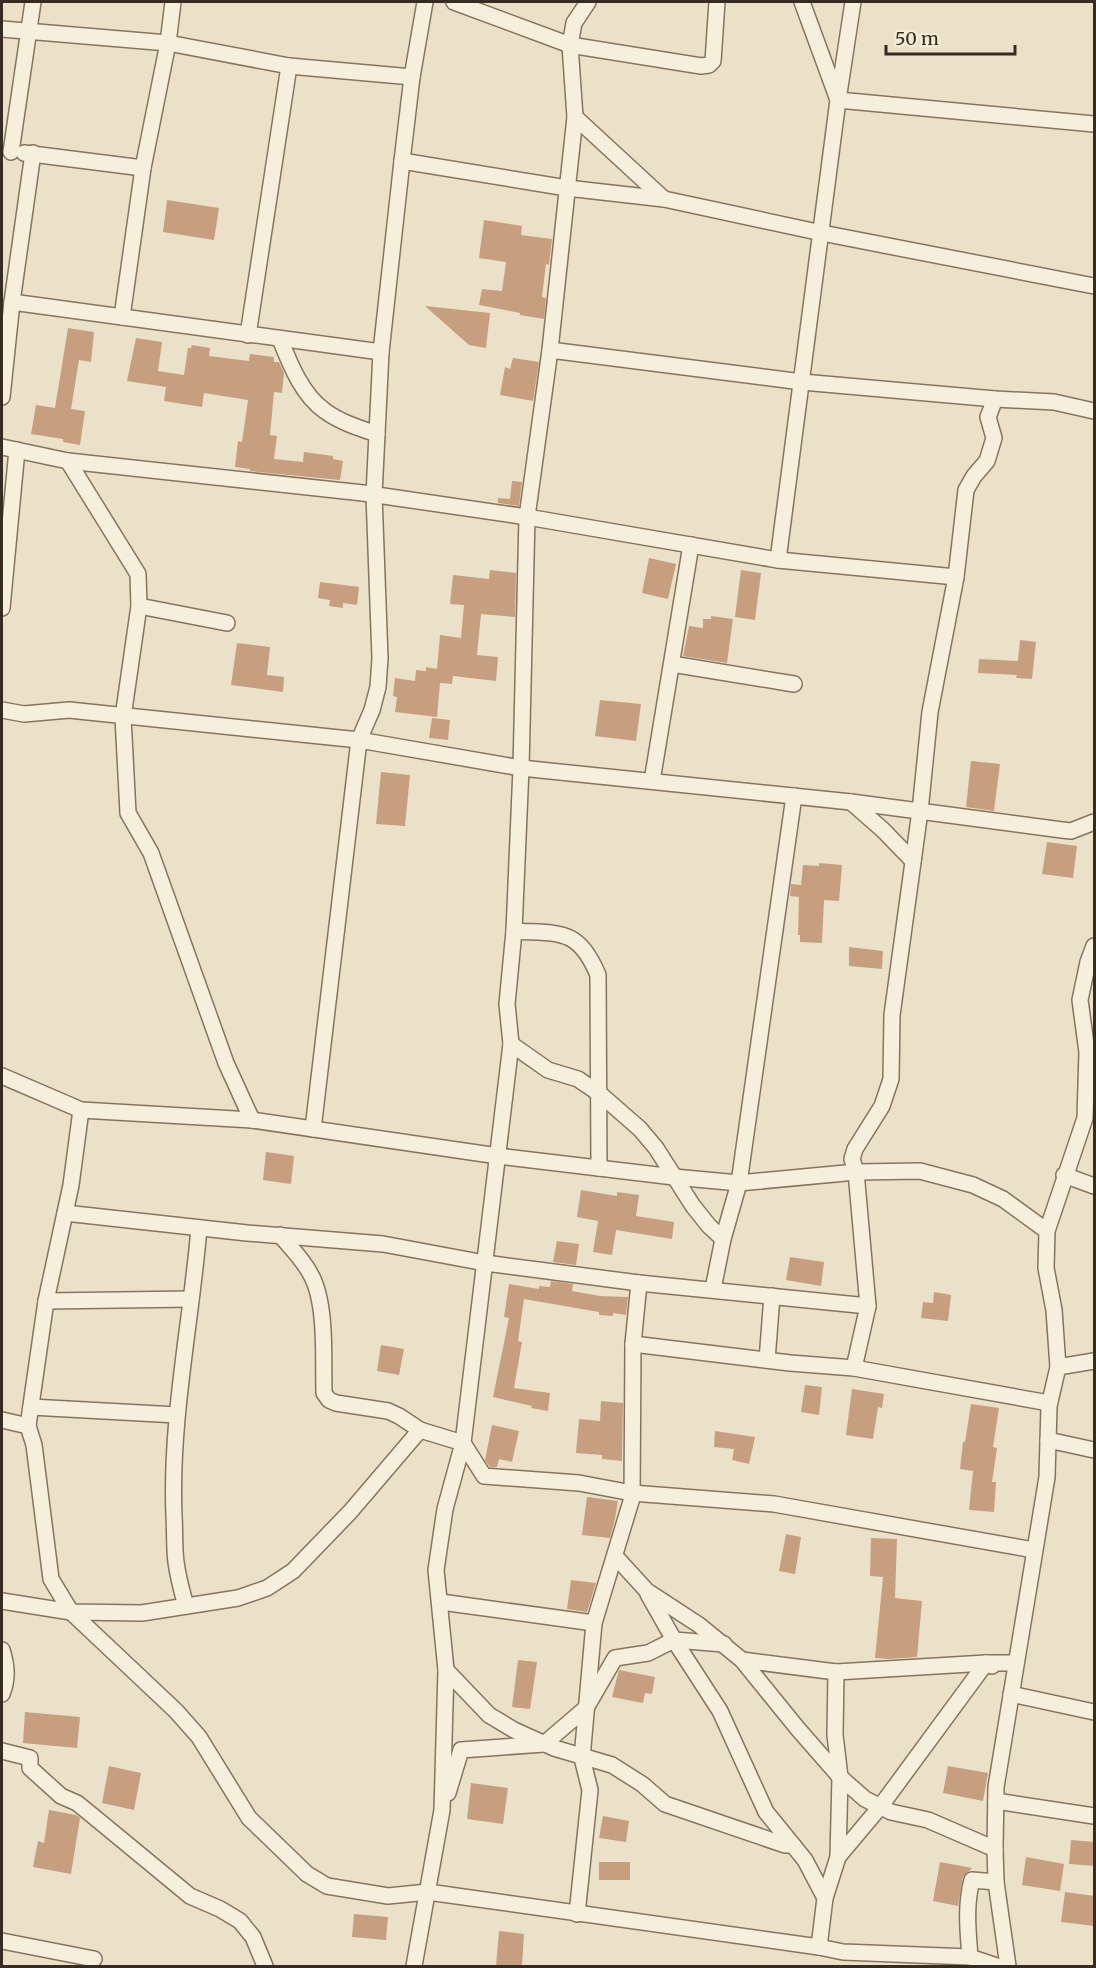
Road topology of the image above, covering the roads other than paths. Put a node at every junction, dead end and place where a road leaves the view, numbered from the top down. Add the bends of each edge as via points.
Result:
1 (33, 2) edge
2 (173, 2) edge
3 (425, 2) edge
4 (454, 2) edge
5 (588, 2) edge
6 (717, 2) edge
7 (802, 2) edge
8 (853, 2) edge
9 (2, 29) edge
10 (28, 33) junction
11 (168, 43) junction
12 (570, 45) junction
13 (289, 66) junction
14 (412, 77) junction
15 (838, 100) junction
16 (575, 117) junction
17 (1095, 124) edge
18 (6, 151) edge
19 (33, 153) junction
20 (402, 161) junction
21 (143, 168) junction
22 (567, 188) junction
23 (664, 199) junction
24 (822, 233) junction
25 (1095, 286) edge
26 (12, 302) junction
27 (122, 317) junction
28 (248, 335) junction
29 (280, 339) junction
30 (550, 350) junction
31 (381, 352) junction
32 (802, 382) junction
33 (2, 397) edge
34 (994, 399) junction
35 (1095, 411) edge
36 (377, 434) junction
37 (9, 449) edge
38 (68, 461) junction
39 (374, 495) junction
40 (527, 517) junction
41 (692, 545) junction
42 (778, 560) junction
43 (956, 577) junction
44 (139, 606) junction
45 (2, 608) edge
46 (227, 623) dead end
47 (672, 664) junction
48 (794, 684) dead end
49 (2, 710) edge
50 (123, 717) junction
51 (359, 740) junction
52 (521, 768) junction
53 (652, 781) junction
54 (795, 796) junction
55 (850, 802) junction
56 (920, 811) junction
57 (1095, 822) edge
58 (913, 861) junction
59 (514, 931) junction
60 (1095, 946) edge
61 (1091, 962) edge
62 (511, 1044) junction
63 (2, 1076) edge
64 (600, 1094) junction
65 (81, 1110) junction
66 (252, 1120) junction
67 (313, 1129) junction
68 (498, 1156) junction
69 (599, 1168) junction
70 (856, 1172) junction
71 (1064, 1175) junction
72 (674, 1177) junction
73 (739, 1183) junction
74 (1095, 1186) edge
75 (65, 1213) junction
76 (199, 1228) junction
77 (1047, 1231) junction
78 (280, 1235) junction
79 (723, 1239) junction
80 (485, 1263) junction
81 (639, 1283) junction
82 (713, 1289) junction
83 (772, 1296) junction
84 (191, 1299) junction
85 (46, 1301) junction
86 (868, 1306) junction
87 (633, 1344) junction
88 (767, 1360) junction
89 (1095, 1361) edge
90 (1058, 1367) junction
91 (854, 1368) junction
92 (1049, 1403) junction
93 (31, 1407) junction
94 (177, 1415) junction
95 (2, 1420) edge
96 (28, 1426) junction
97 (420, 1430) junction
98 (1048, 1440) junction
99 (463, 1443) junction
100 (1095, 1450) edge
101 (632, 1493) junction
102 (1034, 1550) junction
103 (615, 1556) junction
104 (647, 1591) junction
105 (2, 1601) edge
106 (441, 1602) junction
107 (186, 1606) junction
108 (71, 1612) junction
109 (594, 1623) junction
110 (674, 1640) junction
111 (724, 1644) junction
112 (2, 1650) edge
113 (742, 1660) junction
114 (986, 1663) junction
115 (446, 1670) junction
116 (1015, 1670) junction
117 (836, 1672) junction
118 (2, 1694) edge
119 (1011, 1694) junction
120 (586, 1708) junction
121 (1095, 1712) edge
122 (544, 1744) junction
123 (2, 1751) edge
124 (582, 1758) junction
125 (840, 1777) junction
126 (996, 1801) junction
127 (880, 1807) junction
128 (442, 1810) junction
129 (1095, 1816) edge
130 (793, 1845) junction
131 (994, 1849) junction
132 (838, 1857) junction
133 (996, 1882) junction
134 (428, 1893) junction
135 (825, 1898) junction
136 (577, 1914) junction
137 (2, 1941) edge
138 (819, 1947) junction
139 (970, 1958) junction
140 (94, 1959) dead end
141 (842, 1959) edge
142 (265, 1966) edge
143 (414, 1966) edge
144 (996, 1966) edge
145 (1008, 1966) edge

1 - 10 street
2 - 11 street
3 - 14 street
4 - 12 street
5 - 12 street via 574,23
6 - 12 street via 713,61 709,65
7 - 15 street
8 - 15 street
9 - 10 street
10 - 11 street
10 - 18 street
11 - 13 street
11 - 21 street
12 - 16 street
13 - 14 street
13 - 28 street
14 - 20 street
15 - 17 street
15 - 24 street
16 - 22 street
16 - 23 street
18 - 19 street
19 - 21 street
19 - 26 street
20 - 22 street
20 - 31 street
21 - 27 street
22 - 23 street
22 - 30 street
23 - 24 street
24 - 25 street
24 - 32 street
26 - 27 street
26 - 33 street
27 - 28 street
28 - 29 street
29 - 31 street
29 - 36 street via 307,392 324,410
30 - 32 street
30 - 40 street
31 - 36 street
32 - 34 street
32 - 42 street
34 - 35 street via 1054,402
34 - 43 street via 988,417 994,438 987,461 966,490
36 - 39 street
37 - 38 street
37 - 45 street
38 - 39 street
38 - 44 street via 138,574
39 - 40 street
39 - 51 street via 380,658 378,687
40 - 41 street
40 - 52 street
41 - 42 street
41 - 47 street
42 - 43 street
43 - 56 street via 930,712
44 - 46 street
44 - 50 street
47 - 48 street
47 - 53 street
49 - 50 street via 24,714 69,710
50 - 51 street
50 - 66 street via 128,813 151,853 226,1064
51 - 52 street
51 - 67 street
52 - 53 street
52 - 59 street
53 - 54 street
54 - 55 street
54 - 73 street
55 - 56 street
55 - 58 street
56 - 57 street via 1071,831
56 - 58 street
58 - 70 street via 892,1015 891,1078 882,1106 855,1149 852,1159
59 - 62 street via 507,1005
59 - 64 street via 561,935 578,941 590,956 598,975
60 - 61 street
61 - 71 street via 1080,1000 1086,1052 1085,1118
62 - 64 street via 548,1070 578,1079
62 - 68 street
63 - 65 street
64 - 69 street
64 - 72 street via 640,1129
65 - 66 street
65 - 75 street
66 - 67 street
67 - 68 street
68 - 69 street
68 - 80 street
69 - 72 street
70 - 73 street
70 - 77 street via 920,1171 973,1185 1003,1199
70 - 86 street
71 - 74 street
71 - 77 street
72 - 73 street
72 - 79 street via 693,1206
73 - 79 street
75 - 76 street
75 - 85 street
76 - 78 street
76 - 84 street
77 - 90 street via 1046,1268
78 - 80 street via 383,1244
78 - 97 street via 302,1259 321,1301 324,1393 329,1400 388,1411
79 - 82 street
80 - 81 street
80 - 99 street
81 - 82 street
81 - 87 street
82 - 83 street
83 - 86 street
83 - 88 street
84 - 85 street
84 - 94 street
85 - 93 street
86 - 91 street
87 - 88 street
87 - 101 street
88 - 91 street
89 - 90 street
90 - 92 street
91 - 92 street
92 - 98 street
93 - 94 street
93 - 96 street
94 - 107 street via 173,1488 176,1561
95 - 96 street
96 - 108 street via 34,1444 51,1579
97 - 99 street
97 - 107 street via 293,1571 267,1588 238,1598
98 - 100 street
98 - 102 street via 1047,1477
99 - 101 street via 484,1476 579,1483
99 - 106 street via 445,1509 436,1570
101 - 102 street via 774,1504
101 - 103 street
102 - 116 street
103 - 104 street
103 - 109 street
104 - 110 street
104 - 111 street
105 - 108 street
106 - 109 street
106 - 115 street
107 - 108 street via 142,1613
108 - 134 street via 191,1728 249,1818 307,1874 327,1886 359,1892 388,1896
109 - 120 street
110 - 111 street
110 - 120 street via 648,1653 615,1658
110 - 130 street via 720,1711 766,1812
111 - 113 street
112 - 118 street via 7,1669
113 - 117 street
113 - 125 street
114 - 116 street
114 - 117 street
114 - 127 street
115 - 122 street via 489,1715
115 - 128 street
116 - 119 street
117 - 125 street via 835,1735
119 - 121 street
119 - 126 street
120 - 122 street
120 - 124 street
122 - 124 street
122 - 128 street via 461,1750
123 - 142 street via 30,1758 30,1768 61,1796 93,1816 190,1896 240,1922 253,1937
124 - 130 street via 612,1765 665,1804 730,1828
124 - 136 street via 590,1790
125 - 127 street
125 - 132 street
126 - 129 street
126 - 131 street
127 - 131 street via 928,1820
127 - 132 street
128 - 134 street
130 - 135 street
131 - 133 street
132 - 135 street
133 - 139 street via 972,1880 967,1922
133 - 145 street
134 - 136 street
134 - 143 street
135 - 138 street
136 - 138 street
137 - 140 street
138 - 141 street
139 - 141 street
139 - 144 street

